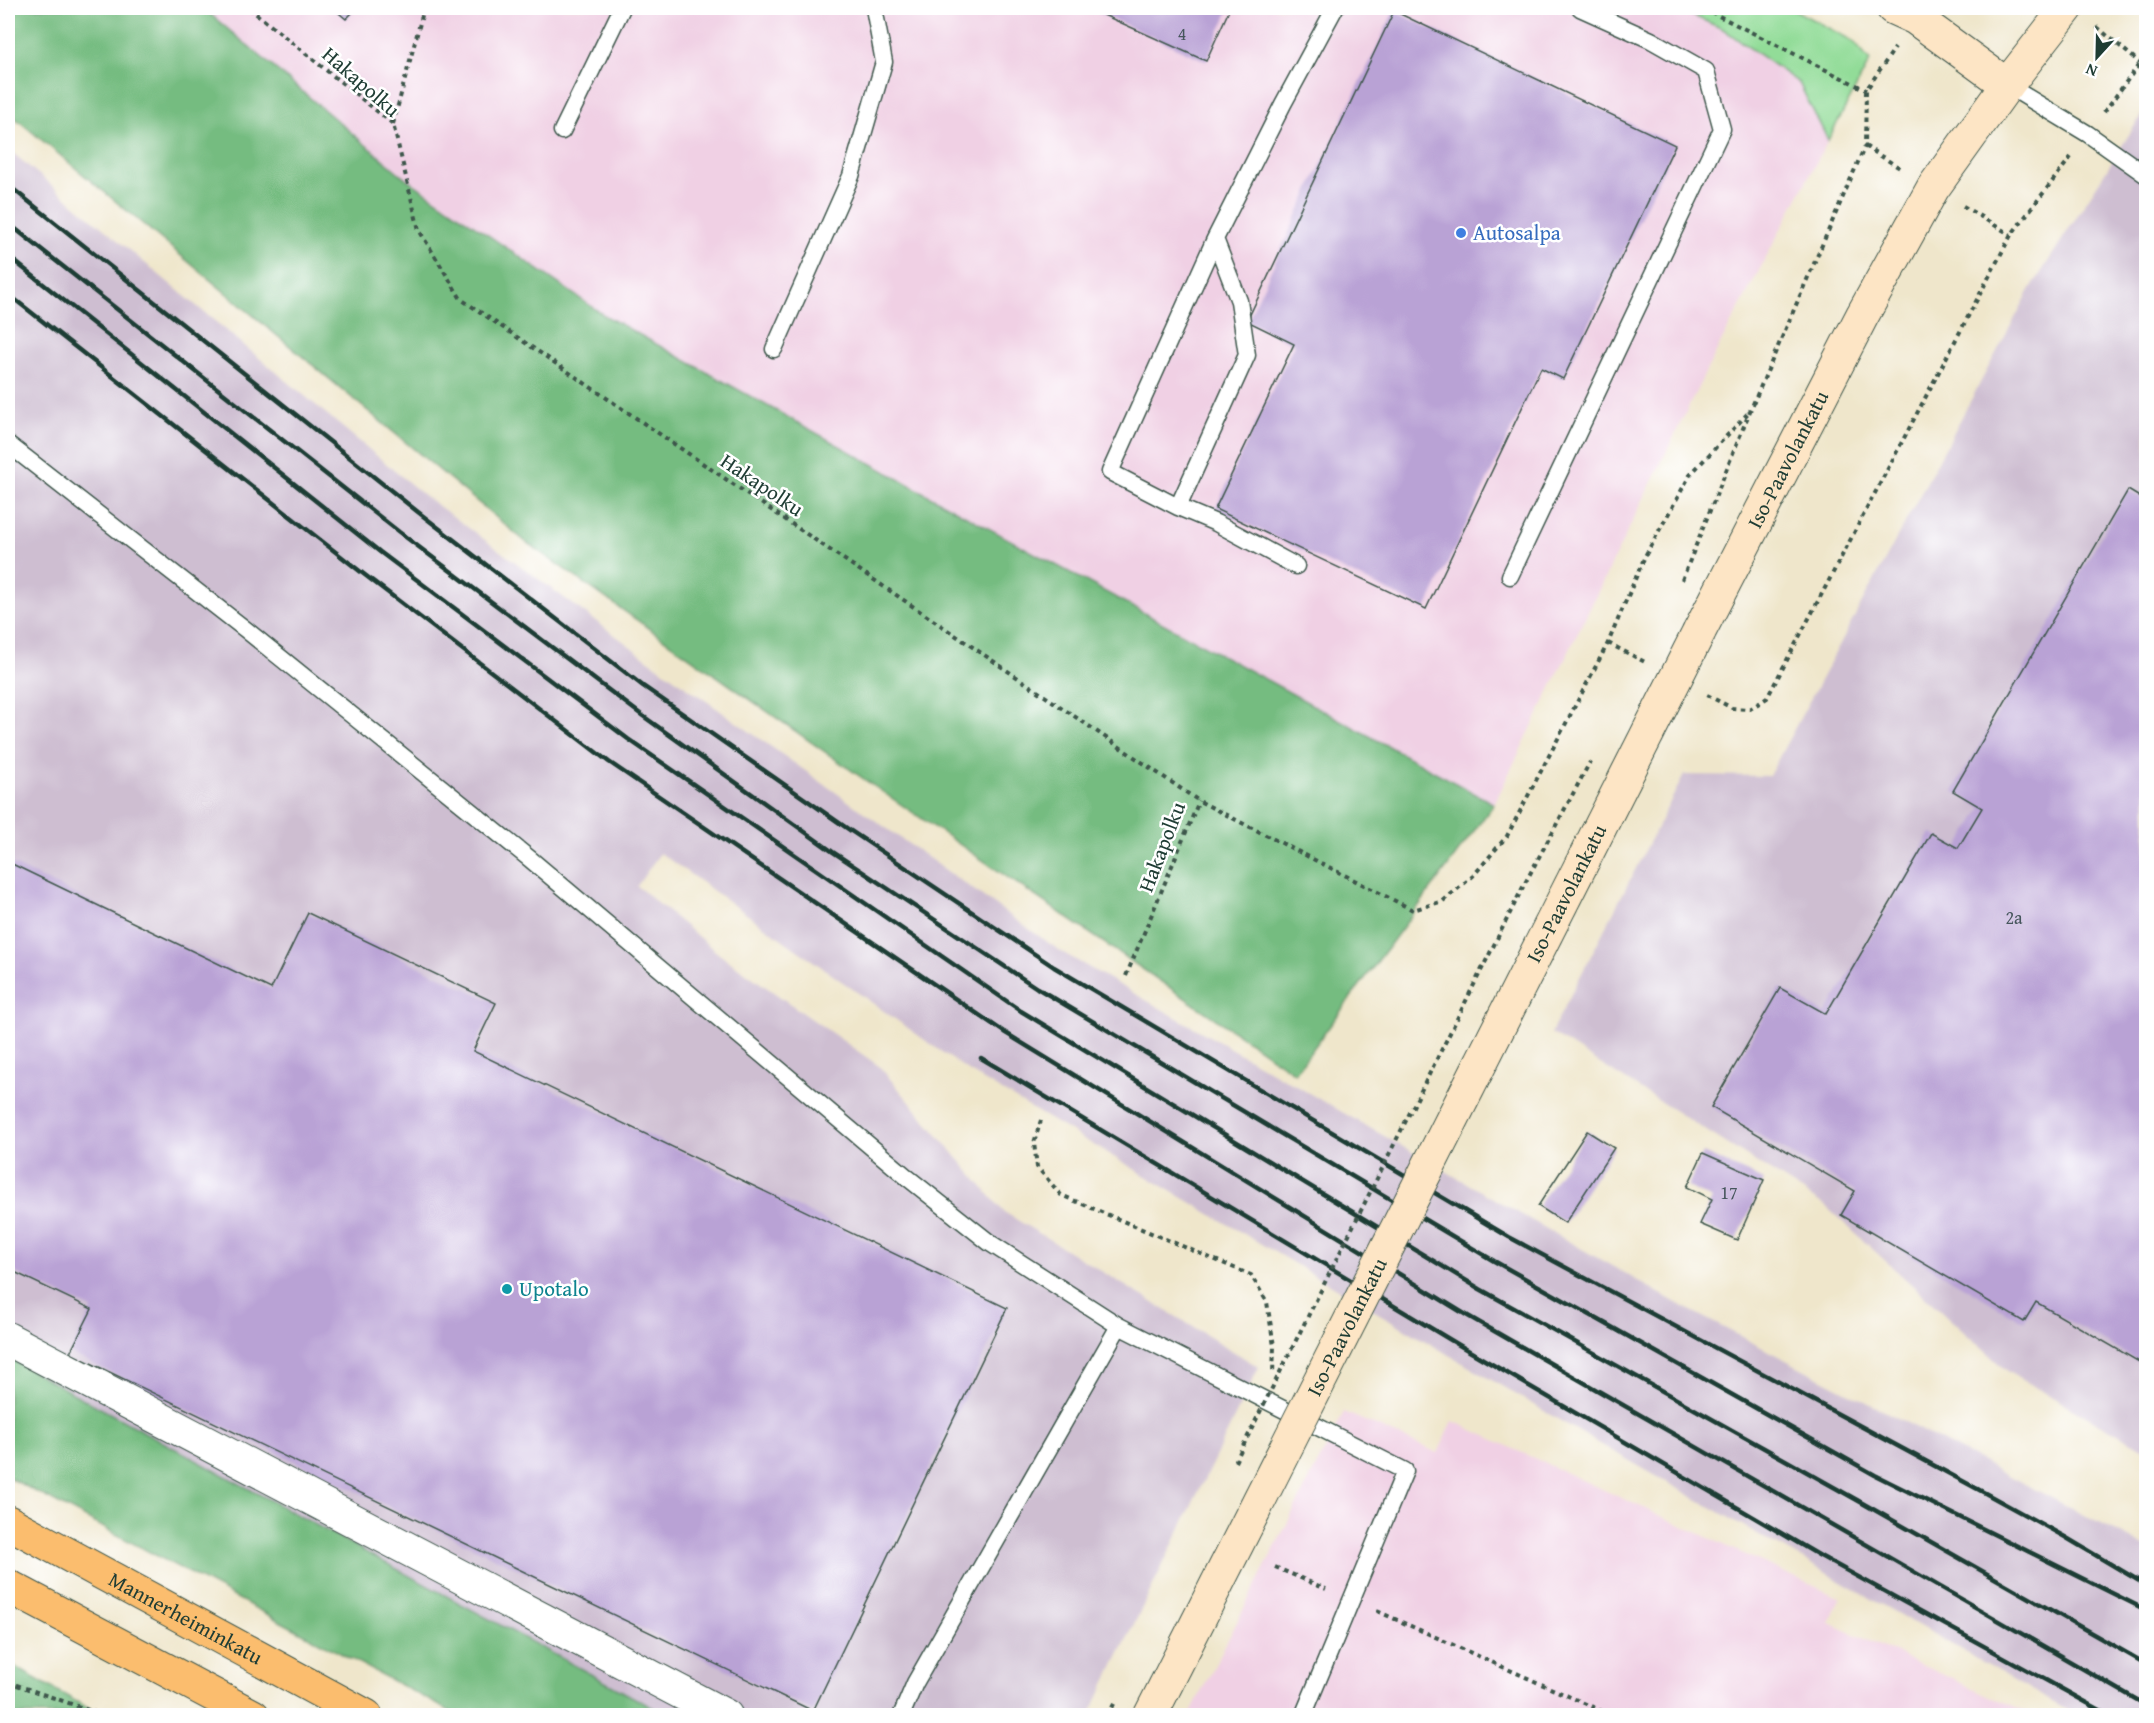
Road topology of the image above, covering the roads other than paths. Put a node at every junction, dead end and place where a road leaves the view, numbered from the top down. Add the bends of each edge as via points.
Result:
1 (622, 8) edge
2 (874, 8) edge
3 (1335, 8) edge
4 (1580, 8) edge
5 (1904, 13) edge
6 (2079, 14) edge
7 (2007, 85) junction
8 (562, 131) dead end
9 (2146, 175) edge
10 (1215, 239) junction
11 (774, 349) dead end
12 (8, 444) edge
13 (1178, 507) junction
14 (1296, 566) dead end
15 (1510, 576) dead end
16 (1119, 1326) junction
17 (8, 1339) edge
18 (8, 1522) edge
19 (8, 1586) edge
20 (253, 1716) edge
21 (366, 1716) edge
22 (726, 1716) edge
23 (902, 1716) edge
24 (1150, 1716) edge
25 (1303, 1716) edge

1 - 8 lane
2 - 11 lane via 884,62 851,176
3 - 10 lane
4 - 15 lane via 1651,40 1706,71 1722,129
5 - 7 main road
6 - 7 main road, Iso-Paavolankatu
7 - 9 lane
7 - 24 main road, Iso-Paavolankatu, bridge via 1933,188 1856,327
10 - 13 lane via 1239,301 1247,354
10 - 13 lane via 1110,472
12 - 16 lane via 530,859 990,1243
13 - 14 lane
16 - 23 lane via 915,1683
16 - 25 lane via 1405,1471
17 - 22 street
18 - 21 main road, Mannerheiminkatu
19 - 20 main road

